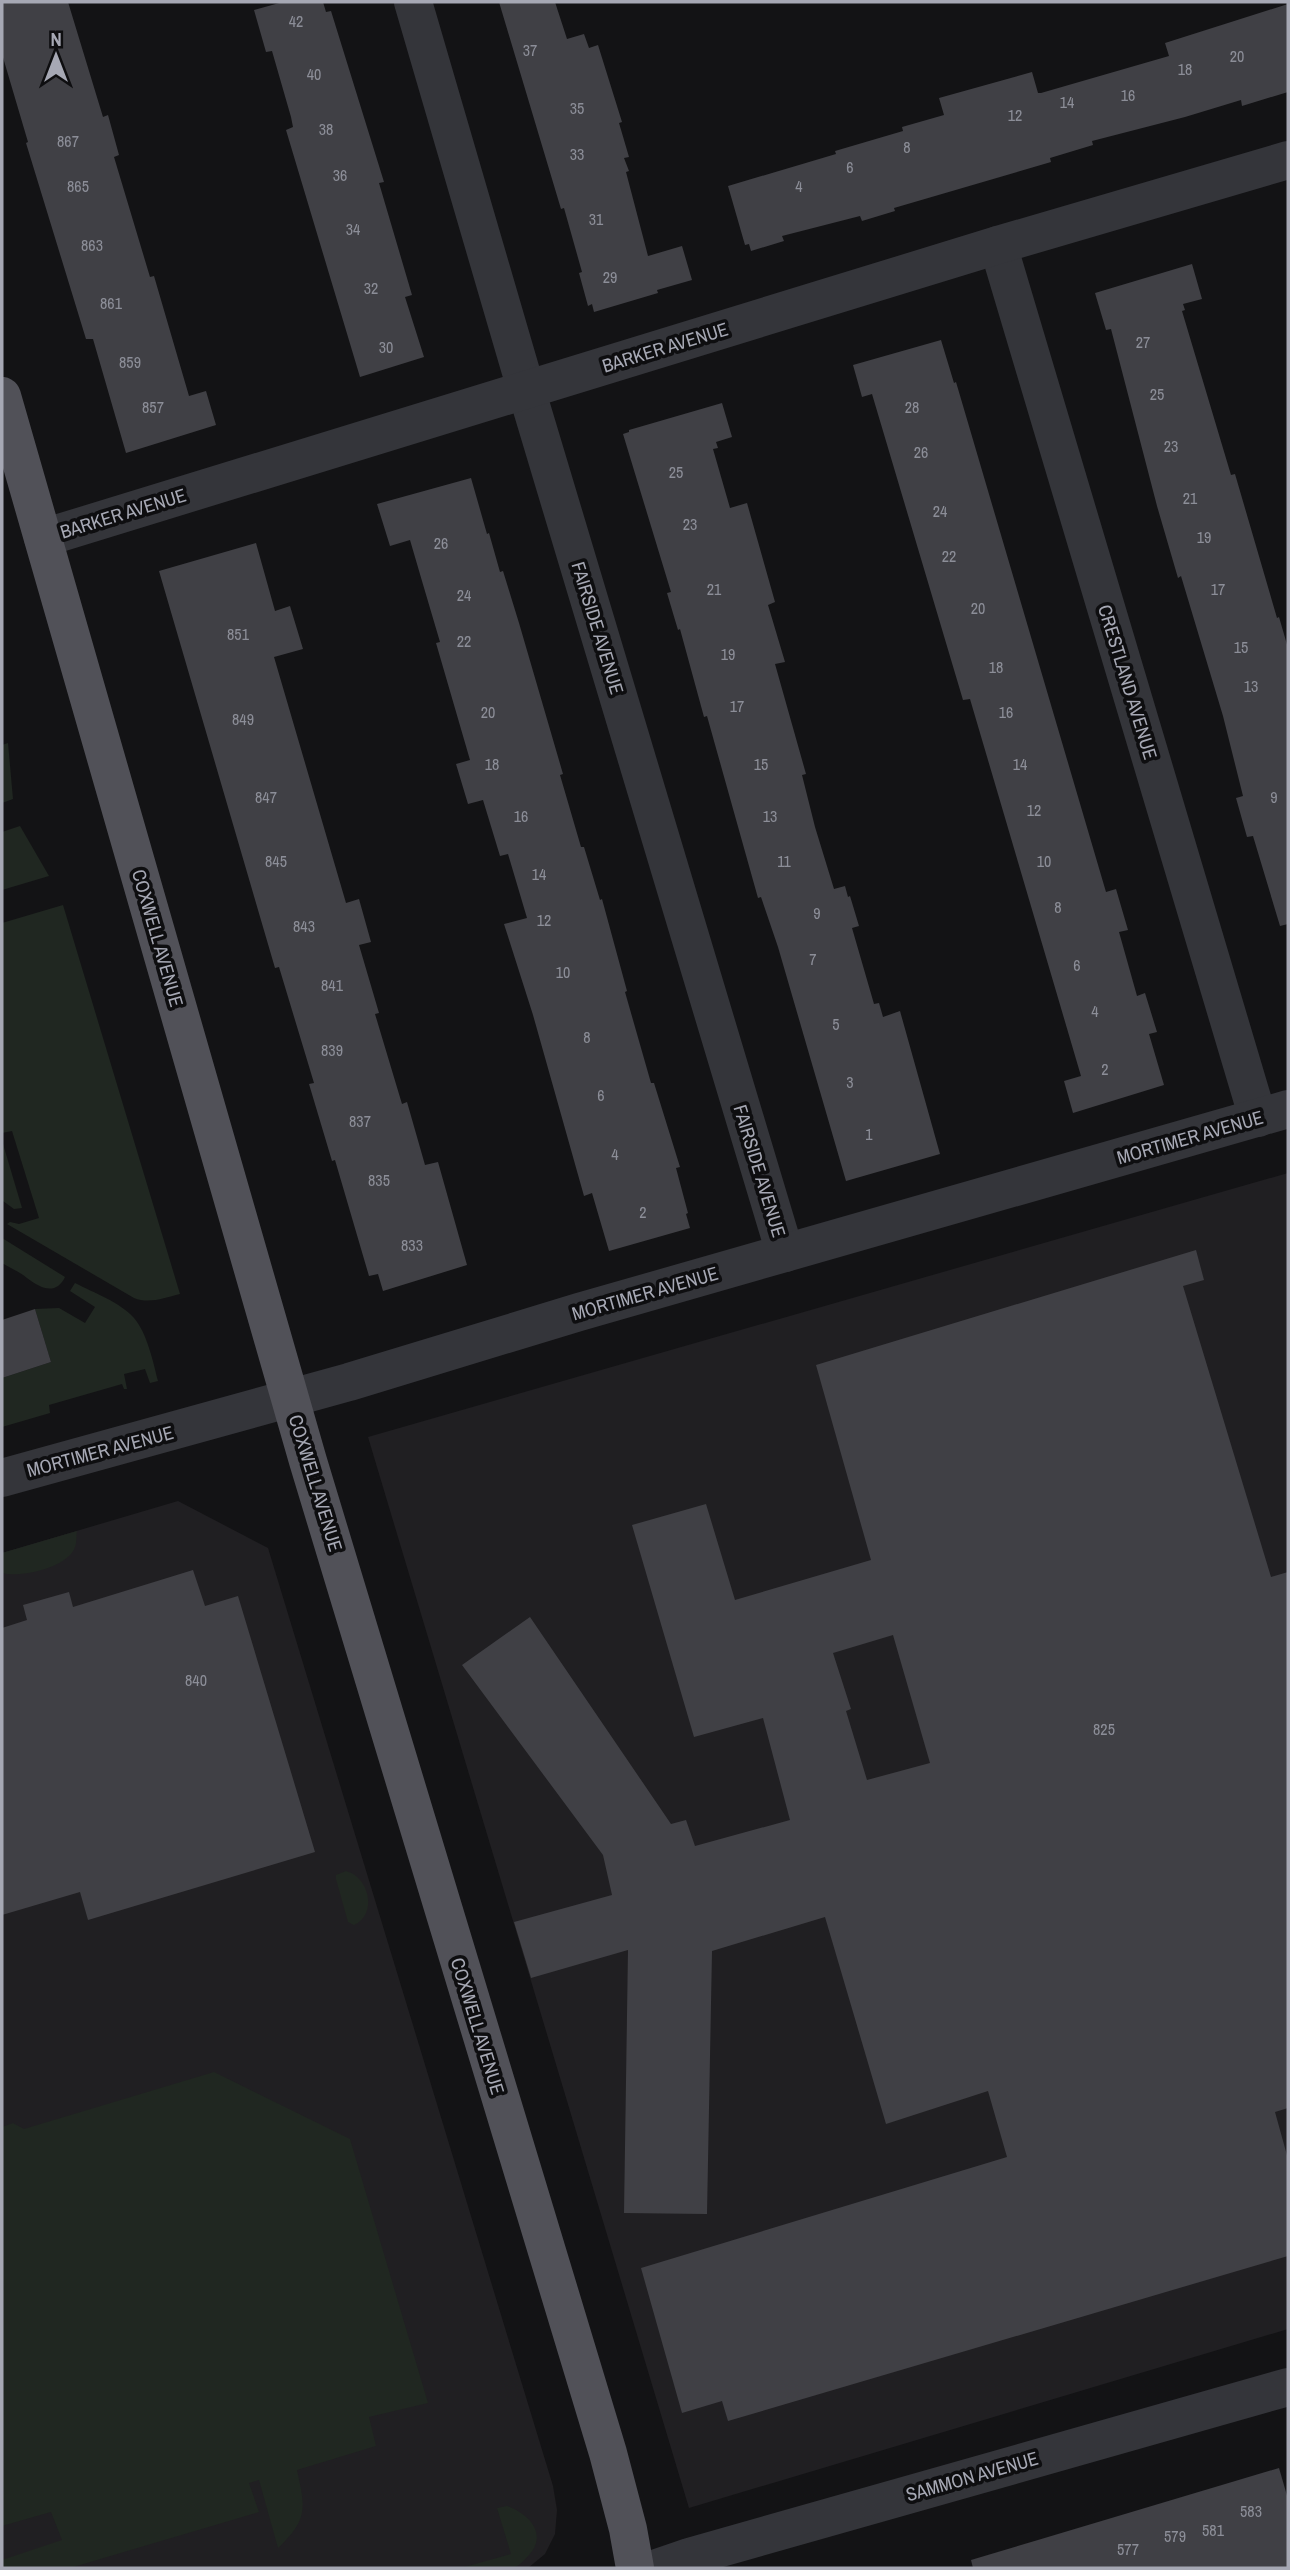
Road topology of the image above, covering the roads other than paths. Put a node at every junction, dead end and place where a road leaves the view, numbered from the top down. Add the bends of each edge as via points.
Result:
1 (413, 2) edge
2 (1288, 160) edge
3 (998, 245) junction
4 (526, 389) junction
5 (2, 396) edge
6 (43, 538) junction
7 (1273, 1114) edge
8 (785, 1253) junction
9 (290, 1398) junction
10 (2, 1478) edge
11 (1288, 2387) edge
12 (635, 2568) edge
13 (657, 2568) edge

1 - 4 street, FAIRSIDE AVENUE
2 - 3 street, BARKER AVENUE
3 - 4 street, BARKER AVENUE
3 - 7 street, CRESTLAND AVENUE
4 - 6 street, BARKER AVENUE
4 - 8 street, FAIRSIDE AVENUE
5 - 6 main road, COXWELL AVENUE
6 - 9 main road, COXWELL AVENUE
7 - 8 street, MORTIMER AVENUE
8 - 9 street, MORTIMER AVENUE
9 - 10 street, MORTIMER AVENUE
9 - 12 main road, COXWELL AVENUE via 608,2453
11 - 13 street, SAMMON AVENUE

